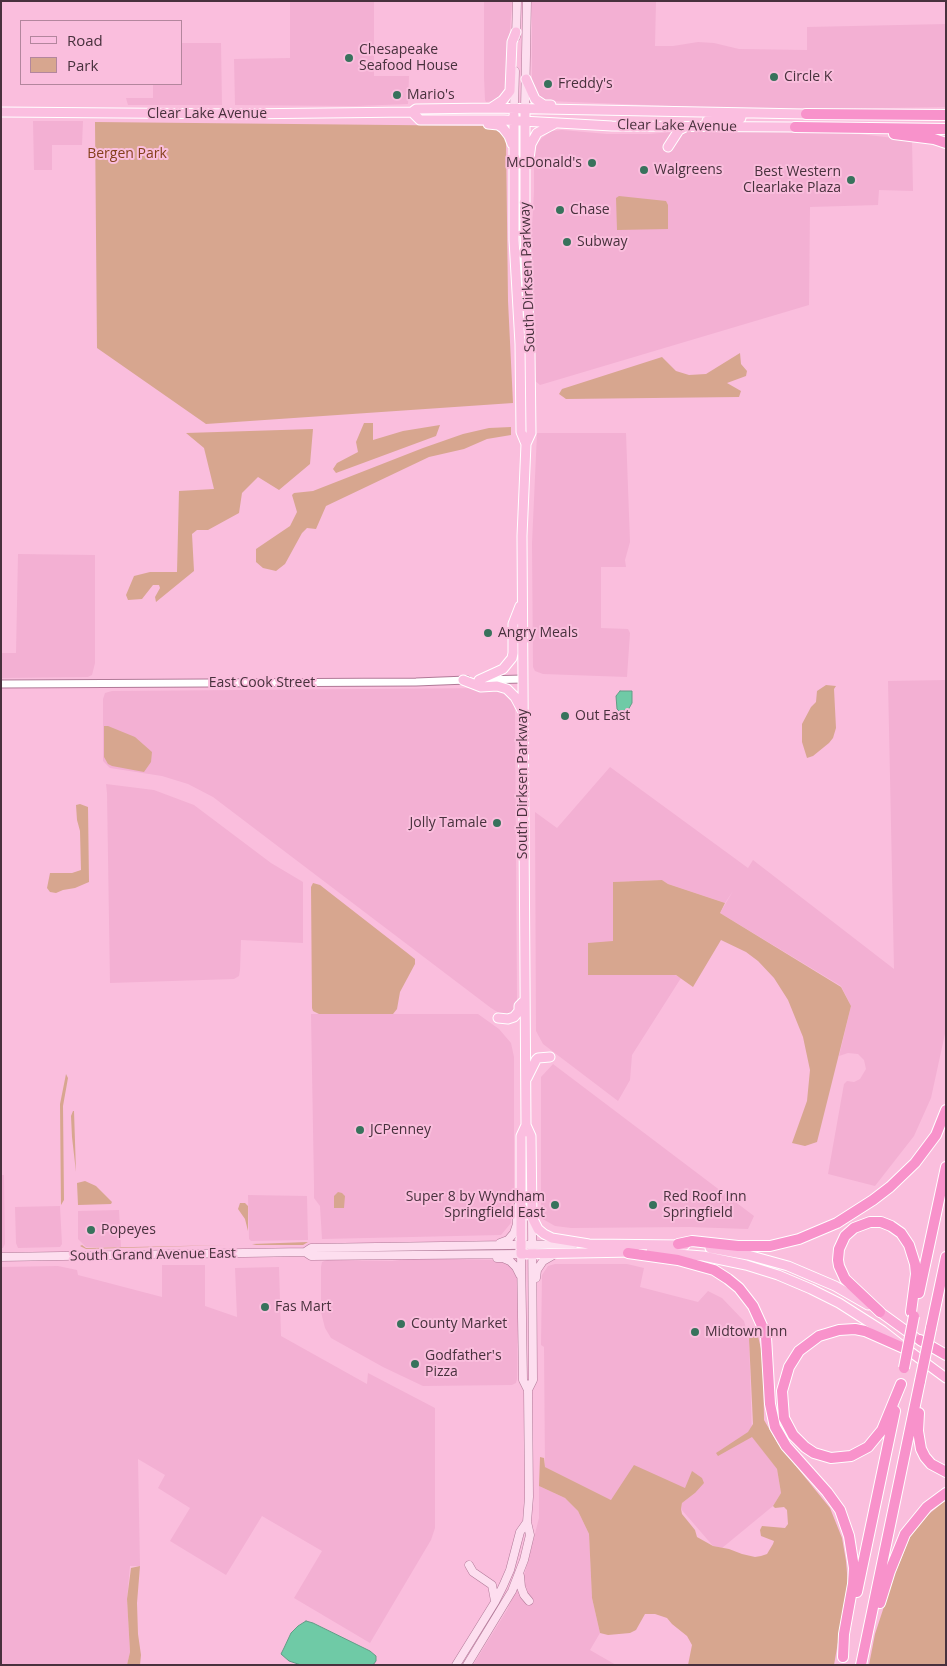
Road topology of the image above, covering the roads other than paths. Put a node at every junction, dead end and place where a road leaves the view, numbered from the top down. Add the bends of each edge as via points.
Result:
1 (517, 1) edge
2 (527, 1) edge
3 (516, 32) junction
4 (526, 79) junction
5 (491, 108) junction
6 (514, 109) junction
7 (525, 109) junction
8 (622, 110) junction
9 (1, 112) edge
10 (412, 112) junction
11 (763, 114) junction
12 (806, 114) joint
13 (942, 114) edge
14 (442, 120) junction
15 (524, 121) junction
16 (556, 123) junction
17 (513, 124) junction
18 (586, 124) junction
19 (686, 126) junction
20 (795, 127) joint
21 (871, 128) junction
22 (946, 129) edge
23 (946, 143) edge
24 (668, 147) dead end
25 (513, 149) junction
26 (524, 174) junction
27 (526, 444) junction
28 (522, 598) junction
29 (463, 680) junction
30 (479, 680) junction
31 (523, 680) junction
32 (1, 684) edge
33 (523, 713) junction
34 (525, 1000) junction
35 (498, 1018) dead end
36 (550, 1057) dead end
37 (525, 1083) junction
38 (946, 1110) edge
39 (526, 1124) junction
40 (946, 1167) edge
41 (520, 1201) junction
42 (532, 1217) junction
43 (590, 1244) junction
44 (678, 1244) junction
45 (488, 1245) junction
46 (521, 1250) junction
47 (532, 1250) junction
48 (305, 1252) junction
49 (628, 1252) junction
50 (555, 1254) junction
51 (456, 1255) junction
52 (1, 1257) edge
53 (946, 1257) edge
54 (521, 1279) junction
55 (946, 1280) edge
56 (533, 1295) junction
57 (880, 1312) junction
58 (934, 1313) junction
59 (913, 1314) junction
60 (912, 1343) junction
61 (946, 1355) edge
62 (946, 1361) edge
63 (946, 1378) edge
64 (921, 1382) junction
65 (901, 1384) junction
66 (528, 1390) junction
67 (946, 1472) edge
68 (946, 1494) edge
69 (527, 1522) junction
70 (468, 1565) dead end
71 (520, 1572) junction
72 (495, 1602) junction
73 (529, 1602) dead end
74 (848, 1626) junction
75 (868, 1635) junction
76 (843, 1661) edge
77 (456, 1665) edge
78 (467, 1665) edge
79 (861, 1665) edge

1 - 3 main road
2 - 4 main road
3 - 5 main road via 512,42 510,90
3 - 6 main road
4 - 7 main road
4 - 8 main road via 532,96 544,105 614,105
5 - 6 main road, Clear Lake Avenue
5 - 10 main road, Clear Lake Avenue via 416,109
6 - 7 main road, Clear Lake Avenue
6 - 17 main road, South Dirksen Parkway
7 - 8 main road, Clear Lake Avenue
7 - 15 main road, South Dirksen Parkway
8 - 11 main road, Clear Lake Avenue
9 - 10 main road, Clear Lake Avenue
10 - 14 main road, Clear Lake Avenue via 420,120
11 - 12 main road, Clear Lake Avenue
11 - 18 main road via 714,121 616,120
12 - 13 highway, Clear Lake Avenue
14 - 17 main road, Clear Lake Avenue
14 - 25 main road via 447,124 498,125 504,128
15 - 16 main road, Clear Lake Avenue
15 - 17 main road, Clear Lake Avenue
15 - 26 main road, South Dirksen Parkway
16 - 18 main road, Clear Lake Avenue
16 - 26 main road via 536,135
17 - 25 main road, South Dirksen Parkway
18 - 19 main road, Clear Lake Avenue
19 - 20 main road, Clear Lake Avenue
19 - 24 main road via 679,130
20 - 21 highway, Clear Lake Avenue
21 - 22 highway, Clear Lake Avenue
21 - 23 highway
25 - 27 main road, South Dirksen Parkway via 521,432
26 - 27 main road, South Dirksen Parkway via 531,424
27 - 28 main road, South Dirksen Parkway
28 - 30 main road via 513,624 512,658 503,669
28 - 31 main road, South Dirksen Parkway
29 - 30 street, East Cook Street
29 - 32 street, East Cook Street
29 - 33 main road via 507,689
30 - 31 street, East Cook Street
31 - 33 main road, South Dirksen Parkway
33 - 34 main road, South Dirksen Parkway
34 - 35 main road via 514,1017
34 - 37 main road, South Dirksen Parkway
36 - 37 main road via 536,1060
37 - 39 main road, South Dirksen Parkway
38 - 44 highway via 936,1135 915,1163 873,1200 837,1222 799,1239 770,1246 692,1241
39 - 41 main road, South Dirksen Parkway via 521,1136
39 - 42 main road, South Dirksen Parkway via 531,1136
40 - 59 highway
41 - 45 main road via 516,1228 511,1237 502,1243
41 - 46 main road, South Dirksen Parkway
42 - 43 main road via 538,1229 552,1238
42 - 47 main road, South Dirksen Parkway
43 - 44 main road
43 - 47 main road
44 - 57 main road via 722,1249 788,1266 835,1286
45 - 46 main road, South Grand Avenue East
45 - 48 main road, South Grand Avenue East via 311,1248
46 - 47 main road
46 - 51 main road, South Grand Avenue East
46 - 54 main road, South Dirksen Parkway
47 - 50 main road
47 - 56 main road, South Dirksen Parkway
48 - 51 main road, South Grand Avenue East via 312,1256
48 - 52 main road, South Grand Avenue East
49 - 50 main road
49 - 60 main road via 703,1256 778,1275
49 - 74 highway via 714,1270 739,1288 753,1306 766,1337 770,1404 775,1427 786,1446 827,1492 845,1523 854,1568
50 - 56 main road via 542,1261 536,1273
51 - 54 main road via 467,1259 504,1258 514,1265
53 - 58 highway
54 - 66 main road, South Dirksen Parkway via 523,1380
55 - 58 highway
56 - 66 main road, South Dirksen Parkway via 533,1380
57 - 59 highway via 845,1279 838,1260 845,1236 854,1228 870,1222 891,1226 909,1245 916,1274
57 - 60 highway
58 - 64 highway, bridge
59 - 60 highway, bridge
60 - 61 highway
60 - 62 highway
60 - 63 highway
60 - 65 highway, bridge
60 - 65 highway via 860,1330 839,1330 819,1336 799,1352 789,1367 782,1391 784,1418 792,1435 805,1448 831,1458 851,1456 868,1447 882,1430
64 - 67 highway via 918,1420 921,1449 931,1464
64 - 75 highway
65 - 74 highway
66 - 69 main road, South Dirksen Parkway
68 - 75 highway via 927,1506 905,1534
69 - 71 main road, South Dirksen Parkway via 530,1535
69 - 72 main road, South Dirksen Parkway via 520,1532 510,1570
70 - 72 main road via 492,1586
71 - 73 main road via 521,1587
71 - 78 main road, South Dirksen Parkway via 505,1604
72 - 77 main road, South Dirksen Parkway
74 - 76 highway
75 - 79 highway

